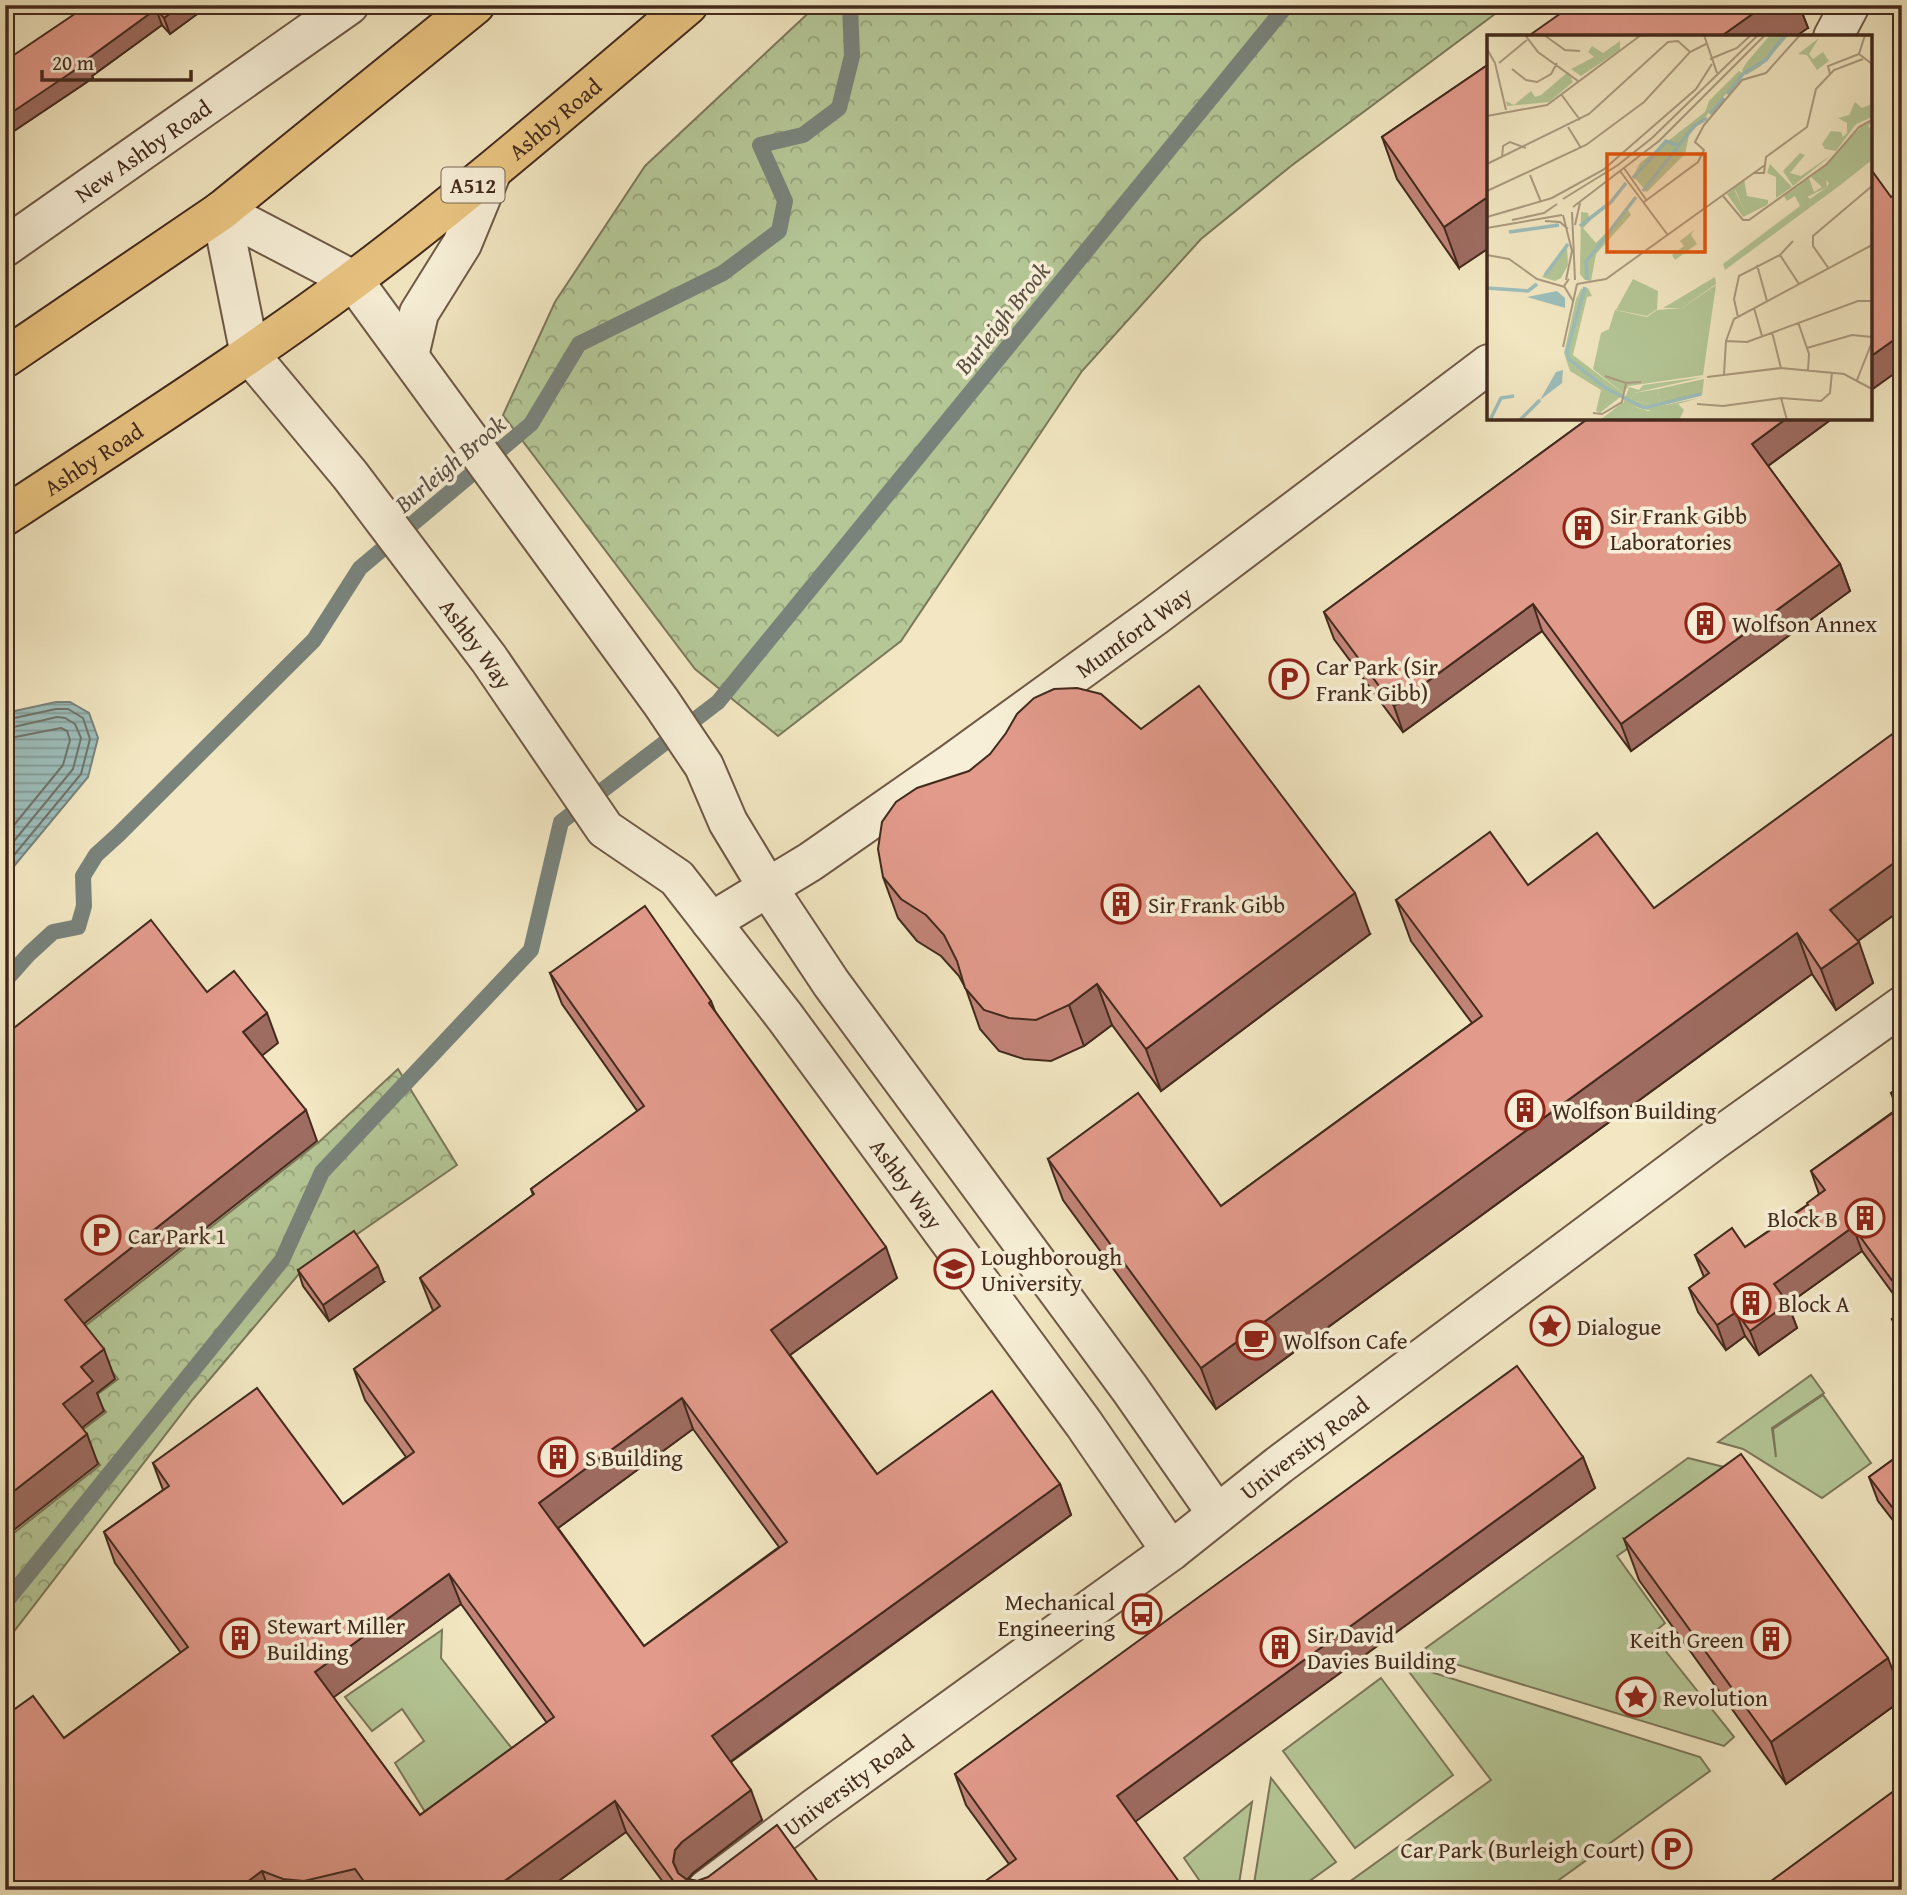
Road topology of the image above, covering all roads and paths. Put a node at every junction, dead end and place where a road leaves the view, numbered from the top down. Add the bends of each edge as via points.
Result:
1 (349, 5) edge
2 (475, 5) edge
3 (688, 5) edge
4 (1850, 5) edge
5 (1833, 35) edge
6 (492, 171) junction
7 (221, 211) junction
8 (5, 247) edge
9 (353, 280) junction
10 (250, 355) junction
11 (409, 356) junction
12 (5, 358) edge
13 (1487, 366) edge
14 (5, 516) edge
15 (768, 887) junction
16 (711, 922) junction
17 (1902, 1006) edge
18 (1217, 1514) junction
19 (1171, 1550) junction
20 (706, 1890) edge

1 - 8 street, New Ashby Road
2 - 7 main road
3 - 6 main road, Ashby Road / A512
4 - 5 street
6 - 9 main road, Ashby Road / A512
6 - 11 street via 461,244 419,313
7 - 9 street
7 - 10 street
7 - 12 main road
9 - 10 main road, Ashby Road / A512
9 - 11 street
10 - 14 main road, Ashby Road / A512
10 - 16 street, Ashby Way via 489,659 605,829 677,878
11 - 15 street via 704,765 728,822
13 - 15 street, Mumford Way via 1155,616 952,763
15 - 16 street
15 - 18 street via 831,983
16 - 19 street, Ashby Way via 1051,1380
17 - 18 street, University Road via 1702,1149
18 - 19 street, University Road
19 - 20 street, University Road

